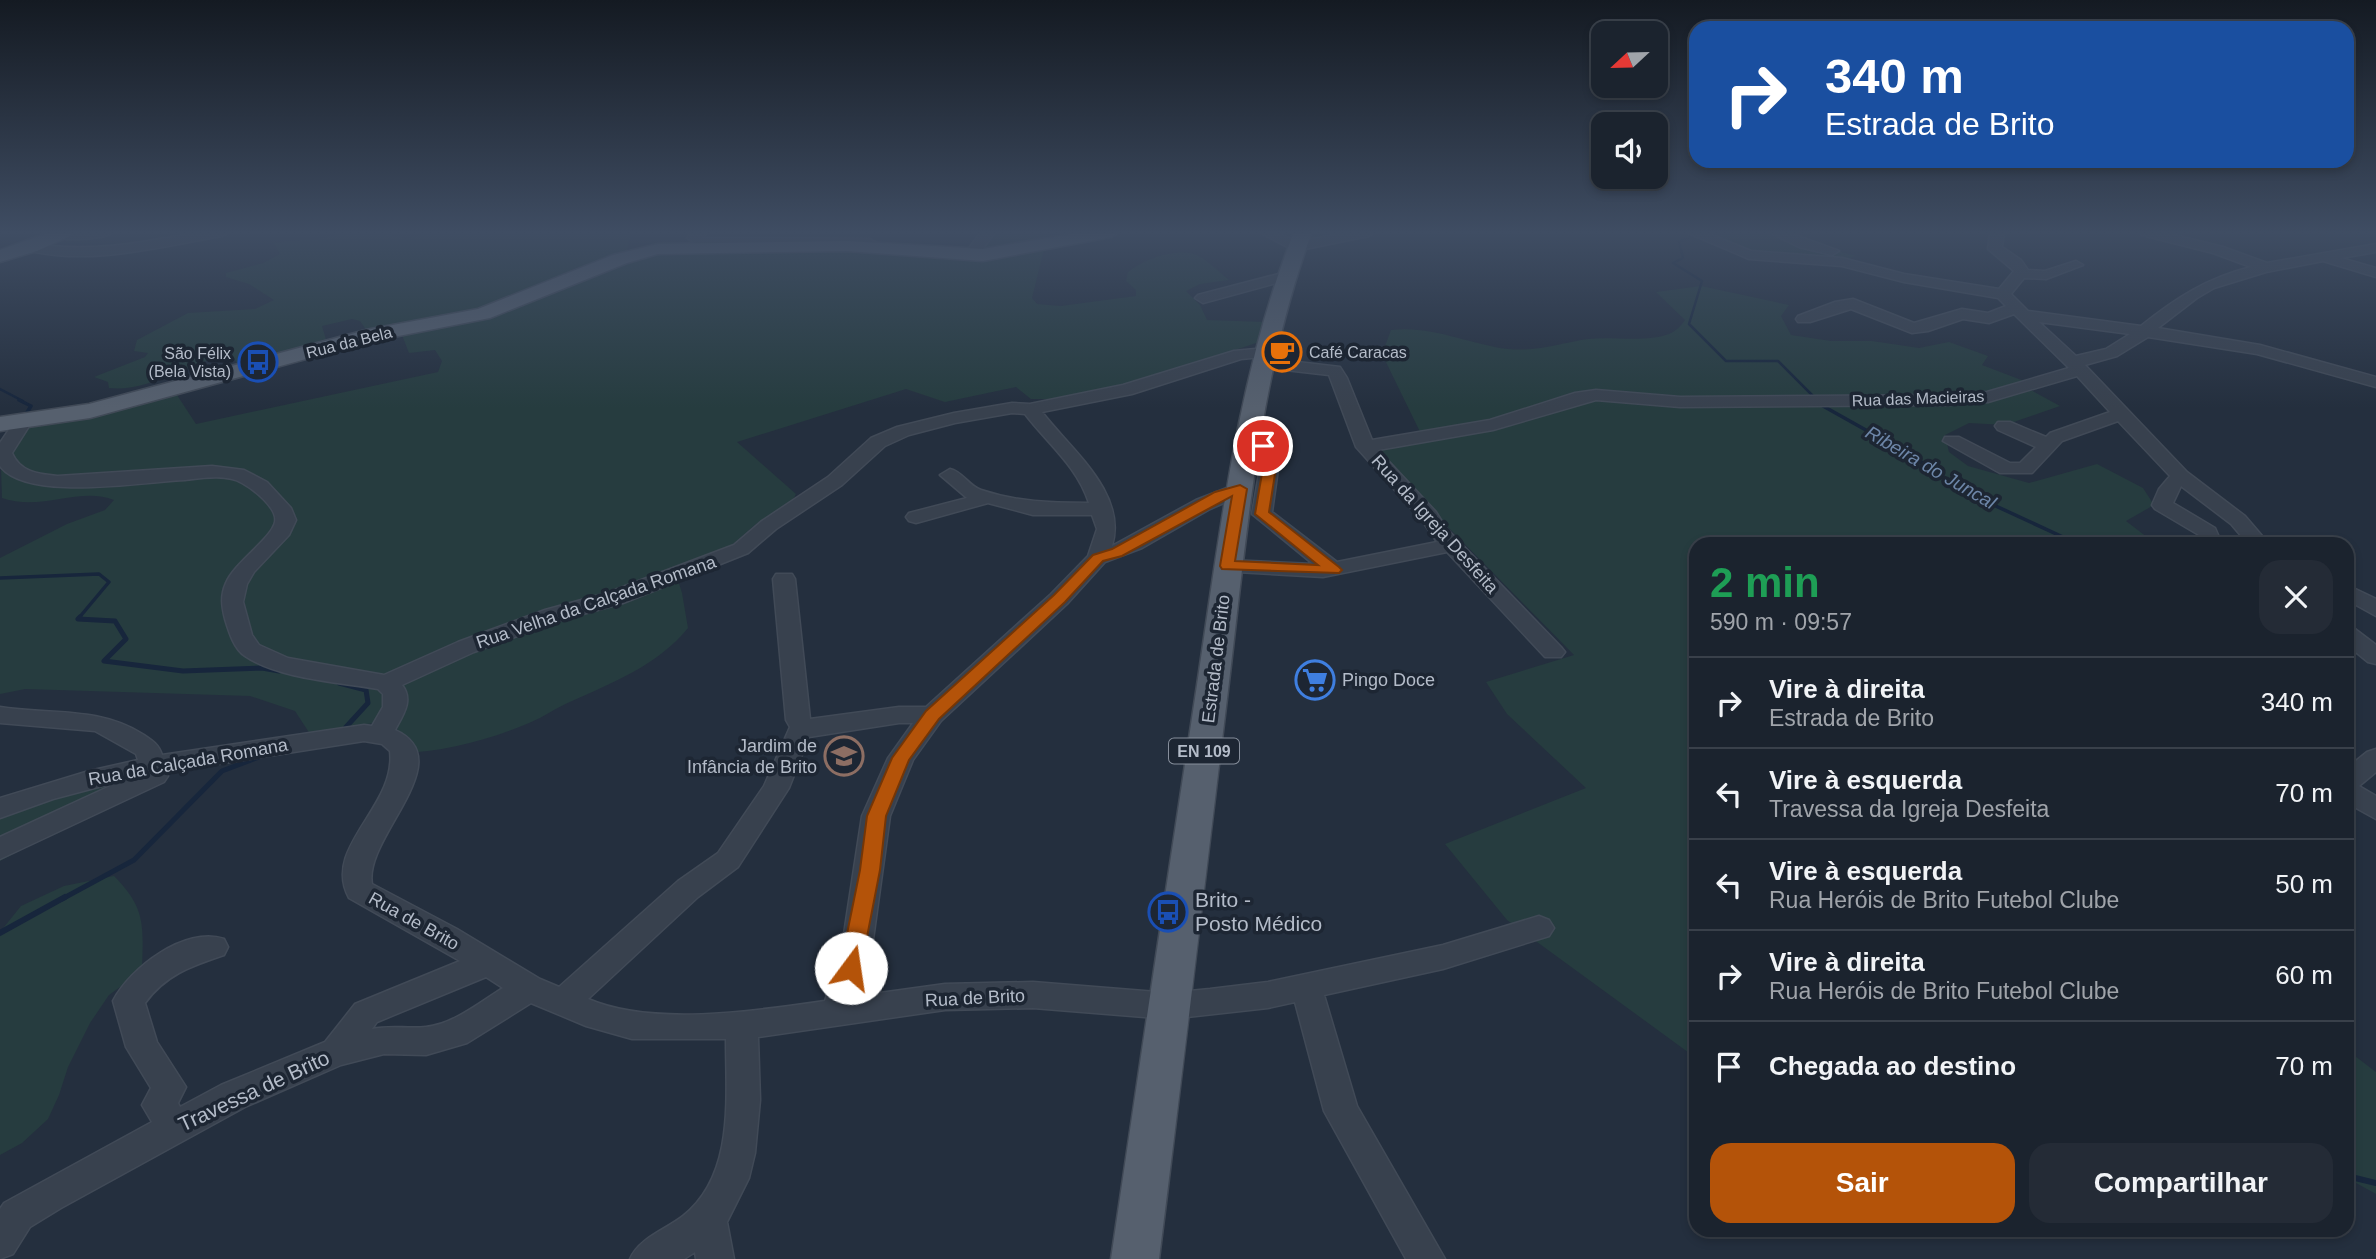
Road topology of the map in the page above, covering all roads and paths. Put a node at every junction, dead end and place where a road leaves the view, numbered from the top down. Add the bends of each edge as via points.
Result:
1 (542, 291) edge
2 (1217, 291) edge
3 (1284, 291) edge
4 (1984, 291) edge
5 (2006, 291) edge
6 (2200, 291) edge
7 (2003, 294) junction
8 (1203, 298) dead end
9 (2021, 312) junction
10 (1804, 319) dead end
11 (2145, 331) junction
12 (1265, 358) junction
13 (2076, 366) junction
14 (2376, 382) edge
15 (942, 405) dead end
16 (1030, 409) junction
17 (994, 411) junction
18 (2120, 414) junction
19 (22, 422) junction
20 (0, 424) edge
21 (2004, 426) dead end
22 (1952, 441) dead end
23 (2046, 444) junction
24 (1249, 445) junction
25 (1365, 447) junction
26 (950, 475) dead end
27 (2180, 476) junction
28 (1240, 489) junction
29 (984, 498) junction
30 (1098, 509) junction
31 (916, 517) dead end
32 (2238, 520) junction
33 (2210, 537) edge
34 (2253, 537) edge
35 (2266, 537) edge
36 (1451, 545) junction
37 (1098, 558) junction
38 (1227, 566) junction
39 (1334, 570) junction
40 (784, 579) dead end
41 (2354, 595) edge
42 (2376, 609) edge
43 (2354, 640) edge
44 (1553, 652) dead end
45 (2376, 657) edge
46 (386, 683) junction
47 (0, 715) edge
48 (932, 715) junction
49 (804, 728) junction
50 (379, 736) junction
51 (2376, 758) edge
52 (153, 764) junction
53 (2354, 776) edge
54 (2354, 795) edge
55 (0, 808) edge
56 (2376, 809) edge
57 (0, 849) edge
58 (1539, 928) dead end
59 (213, 947) dead end
60 (487, 963) junction
61 (1306, 986) junction
62 (529, 988) junction
63 (563, 1003) junction
64 (1169, 1006) junction
65 (838, 1011) junction
66 (742, 1026) junction
67 (336, 1052) junction
68 (175, 1127) junction
69 (708, 1218) junction
70 (6, 1227) edge
71 (649, 1259) edge
72 (715, 1259) edge
73 (1135, 1259) edge
74 (1426, 1259) edge

1 - 19 main road, Rua da Bela via 483,314 366,336 90,411
2 - 8 street
3 - 12 main road, Estrada de Brito / EN 109
4 - 7 street
5 - 7 street
6 - 11 street, Rua das Macieiras
7 - 9 street
9 - 10 street via 1989,318 1962,314 1912,328 1853,304
9 - 11 street
9 - 13 street
11 - 13 street, Rua das Macieiras via 2120,349
11 - 14 street via 2260,350
12 - 16 street, Rua Velha da Calçada Romana via 1240,355 1126,390
12 - 24 main road, Estrada de Brito / EN 109
12 - 25 street, Rua da Igreja Desfeita via 1334,371
13 - 18 street
13 - 25 street, Rua das Macieiras via 1988,397 1948,400 1679,402 1596,395 1493,425
15 - 17 street
16 - 17 street, Rua Velha da Calçada Romana
16 - 30 street via 1093,486
17 - 46 street, Rua Velha da Calçada Romana via 903,431 878,442 835,481 741,549 615,598 466,647
18 - 23 street
18 - 27 street
19 - 20 main road, Rua da Bela
19 - 46 street via 3,453 15,473 35,479 58,482 212,472 244,477 260,486 286,520 282,531 236,584 232,602 241,635 251,650 282,664
21 - 23 street
22 - 23 street via 2007,469 2025,469
24 - 28 main road, Estrada de Brito / EN 109
24 - 39 street via 1263,446 1271,455 1262,514
25 - 36 street, Rua da Igreja Desfeita
26 - 29 street
27 - 32 street
27 - 33 street via 2162,505
28 - 37 street
28 - 38 main road, Estrada de Brito / EN 109
29 - 30 street via 1033,509
29 - 31 street
30 - 37 street via 1107,529
32 - 34 street
32 - 35 street
36 - 39 street
36 - 44 street, Rua da Igreja Desfeita
37 - 48 street
38 - 39 street
38 - 64 main road, Estrada de Brito / EN 109
40 - 49 street via 799,720
41 - 42 street
43 - 45 street
46 - 50 street via 395,692 395,707
47 - 52 street via 98,723 148,750
48 - 49 street
48 - 65 street via 901,758 876,816 857,947
49 - 63 street via 776,788 727,860 688,889
50 - 52 street, Rua da Calçada Romana via 364,733
50 - 60 street, Rua de Brito via 389,737 403,748 405,771 358,860 355,879 359,890
51 - 53 street
52 - 55 street, Rua da Calçada Romana via 48,789
52 - 57 street via 155,776
54 - 56 street
58 - 61 street via 1443,957
59 - 68 street via 170,961 140,984 129,1001 142,1047 169,1087 159,1105
60 - 62 street, Rua de Brito
60 - 67 street via 366,1013
61 - 64 street, Rua de Brito
61 - 74 street via 1341,1111
62 - 63 street, Rua de Brito
62 - 67 street, Travessa de Brito via 456,1033 426,1041 384,1040
63 - 66 street, Rua de Brito via 632,1026
64 - 65 street, Rua de Brito via 1033,995 944,997
64 - 73 main road, Estrada de Brito / EN 109
65 - 66 street, Rua de Brito
66 - 69 street via 741,1139 730,1181
67 - 68 street, Travessa de Brito via 233,1096
68 - 70 street, Travessa de Brito via 48,1196
69 - 71 street
69 - 72 street

